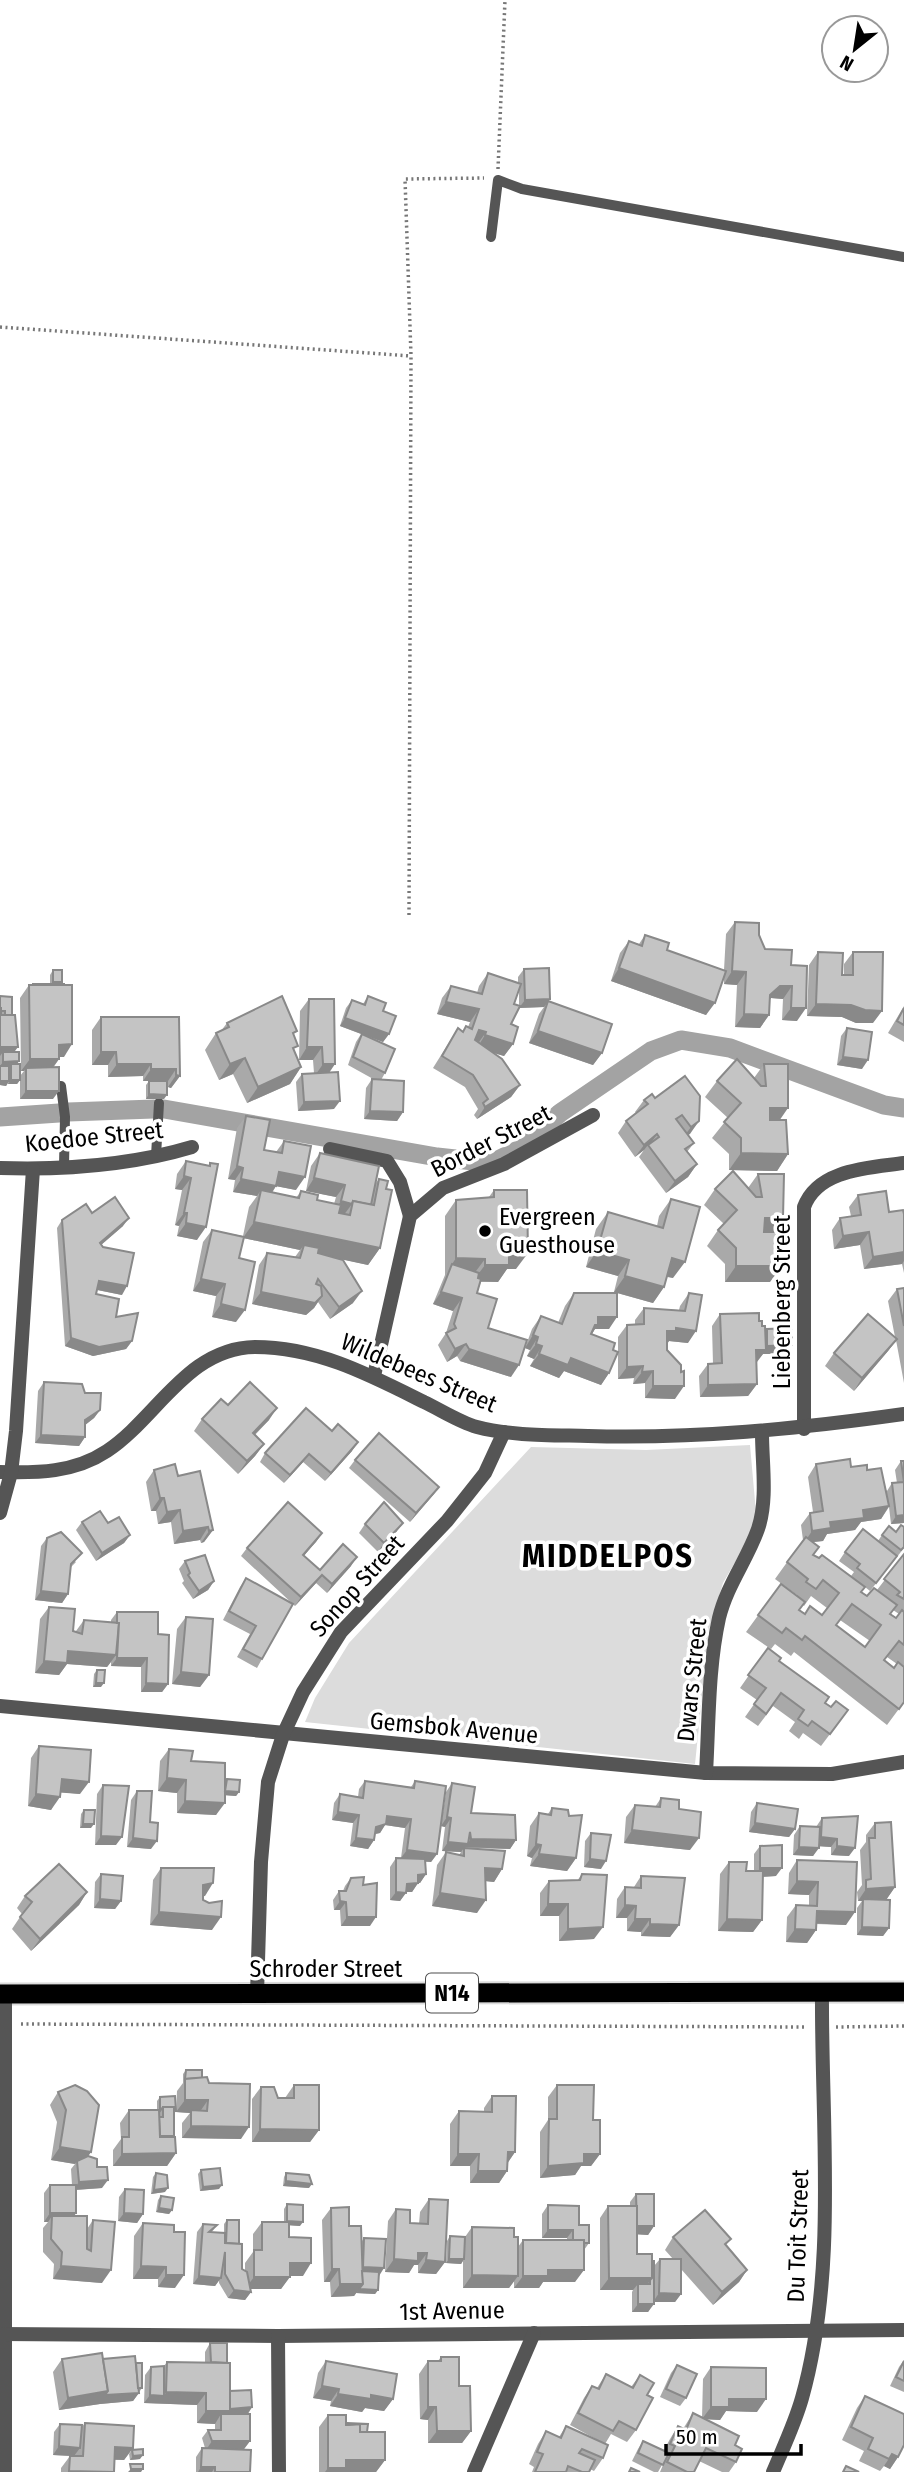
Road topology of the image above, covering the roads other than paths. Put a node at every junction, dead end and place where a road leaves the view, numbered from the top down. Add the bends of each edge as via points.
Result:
1 (491, 237) dead end
2 (904, 257) edge
3 (61, 1086) edge
4 (159, 1103) dead end
5 (593, 1115) dead end
6 (192, 1147) dead end
7 (330, 1149) dead end
8 (156, 1156) junction
9 (904, 1163) edge
10 (64, 1166) junction
11 (0, 1168) edge
12 (33, 1169) junction
13 (410, 1216) junction
14 (374, 1377) junction
15 (904, 1414) edge
16 (804, 1429) junction
17 (504, 1432) junction
18 (762, 1433) junction
19 (6, 1473) edge
20 (0, 1513) edge
21 (0, 1706) edge
22 (283, 1735) junction
23 (904, 1762) edge
24 (706, 1773) junction
25 (904, 1992) edge
26 (822, 1993) junction
27 (2, 1994) edge
28 (257, 1994) junction
29 (817, 2330) junction
30 (904, 2330) edge
31 (534, 2333) junction
32 (2, 2334) edge
33 (278, 2336) junction
34 (5, 2472) edge
35 (279, 2472) edge
36 (474, 2472) edge
37 (773, 2472) edge

1 - 2 lane via 498,180 523,189
3 - 10 lane
4 - 8 lane
5 - 13 street, Border Street via 504,1164 443,1188
6 - 8 street, Koedoe Street
7 - 13 street via 387,1161 400,1182
8 - 10 street, Koedoe Street
9 - 16 street, Liebenberg Street via 829,1178 814,1188 804,1207
10 - 12 street, Koedoe Street
11 - 12 street, Koedoe Street
12 - 19 street
13 - 14 street
14 - 17 street, Wildebees Street via 475,1426
14 - 19 street, Wildebees Street via 319,1355 286,1348 252,1347 219,1354 191,1371 108,1451 49,1473
15 - 16 street, Wildebees Street
16 - 18 street, Wildebees Street
17 - 18 street, Wildebees Street via 645,1438
17 - 22 street, Sonop Street via 485,1473 447,1521 341,1632 303,1692
18 - 24 street, Dwars Street via 762,1516 719,1616
19 - 20 street
21 - 22 street, Gemsbok Avenue
22 - 24 street, Gemsbok Avenue
22 - 28 street, Sonop Street via 268,1782
23 - 24 street, Gemsbok Avenue via 832,1774
25 - 26 highway, Schroder Street / N14
26 - 28 highway, Schroder Street / N14
26 - 29 street, Du Toit Street via 824,2217
27 - 28 highway, Schroder Street / N14
27 - 32 street via 6,2024
29 - 30 street, 1st Avenue
29 - 31 street, 1st Avenue
29 - 37 street, Du Toit Street via 802,2398
31 - 33 street, 1st Avenue
31 - 36 street
32 - 33 street, 1st Avenue
32 - 34 street
33 - 35 street

